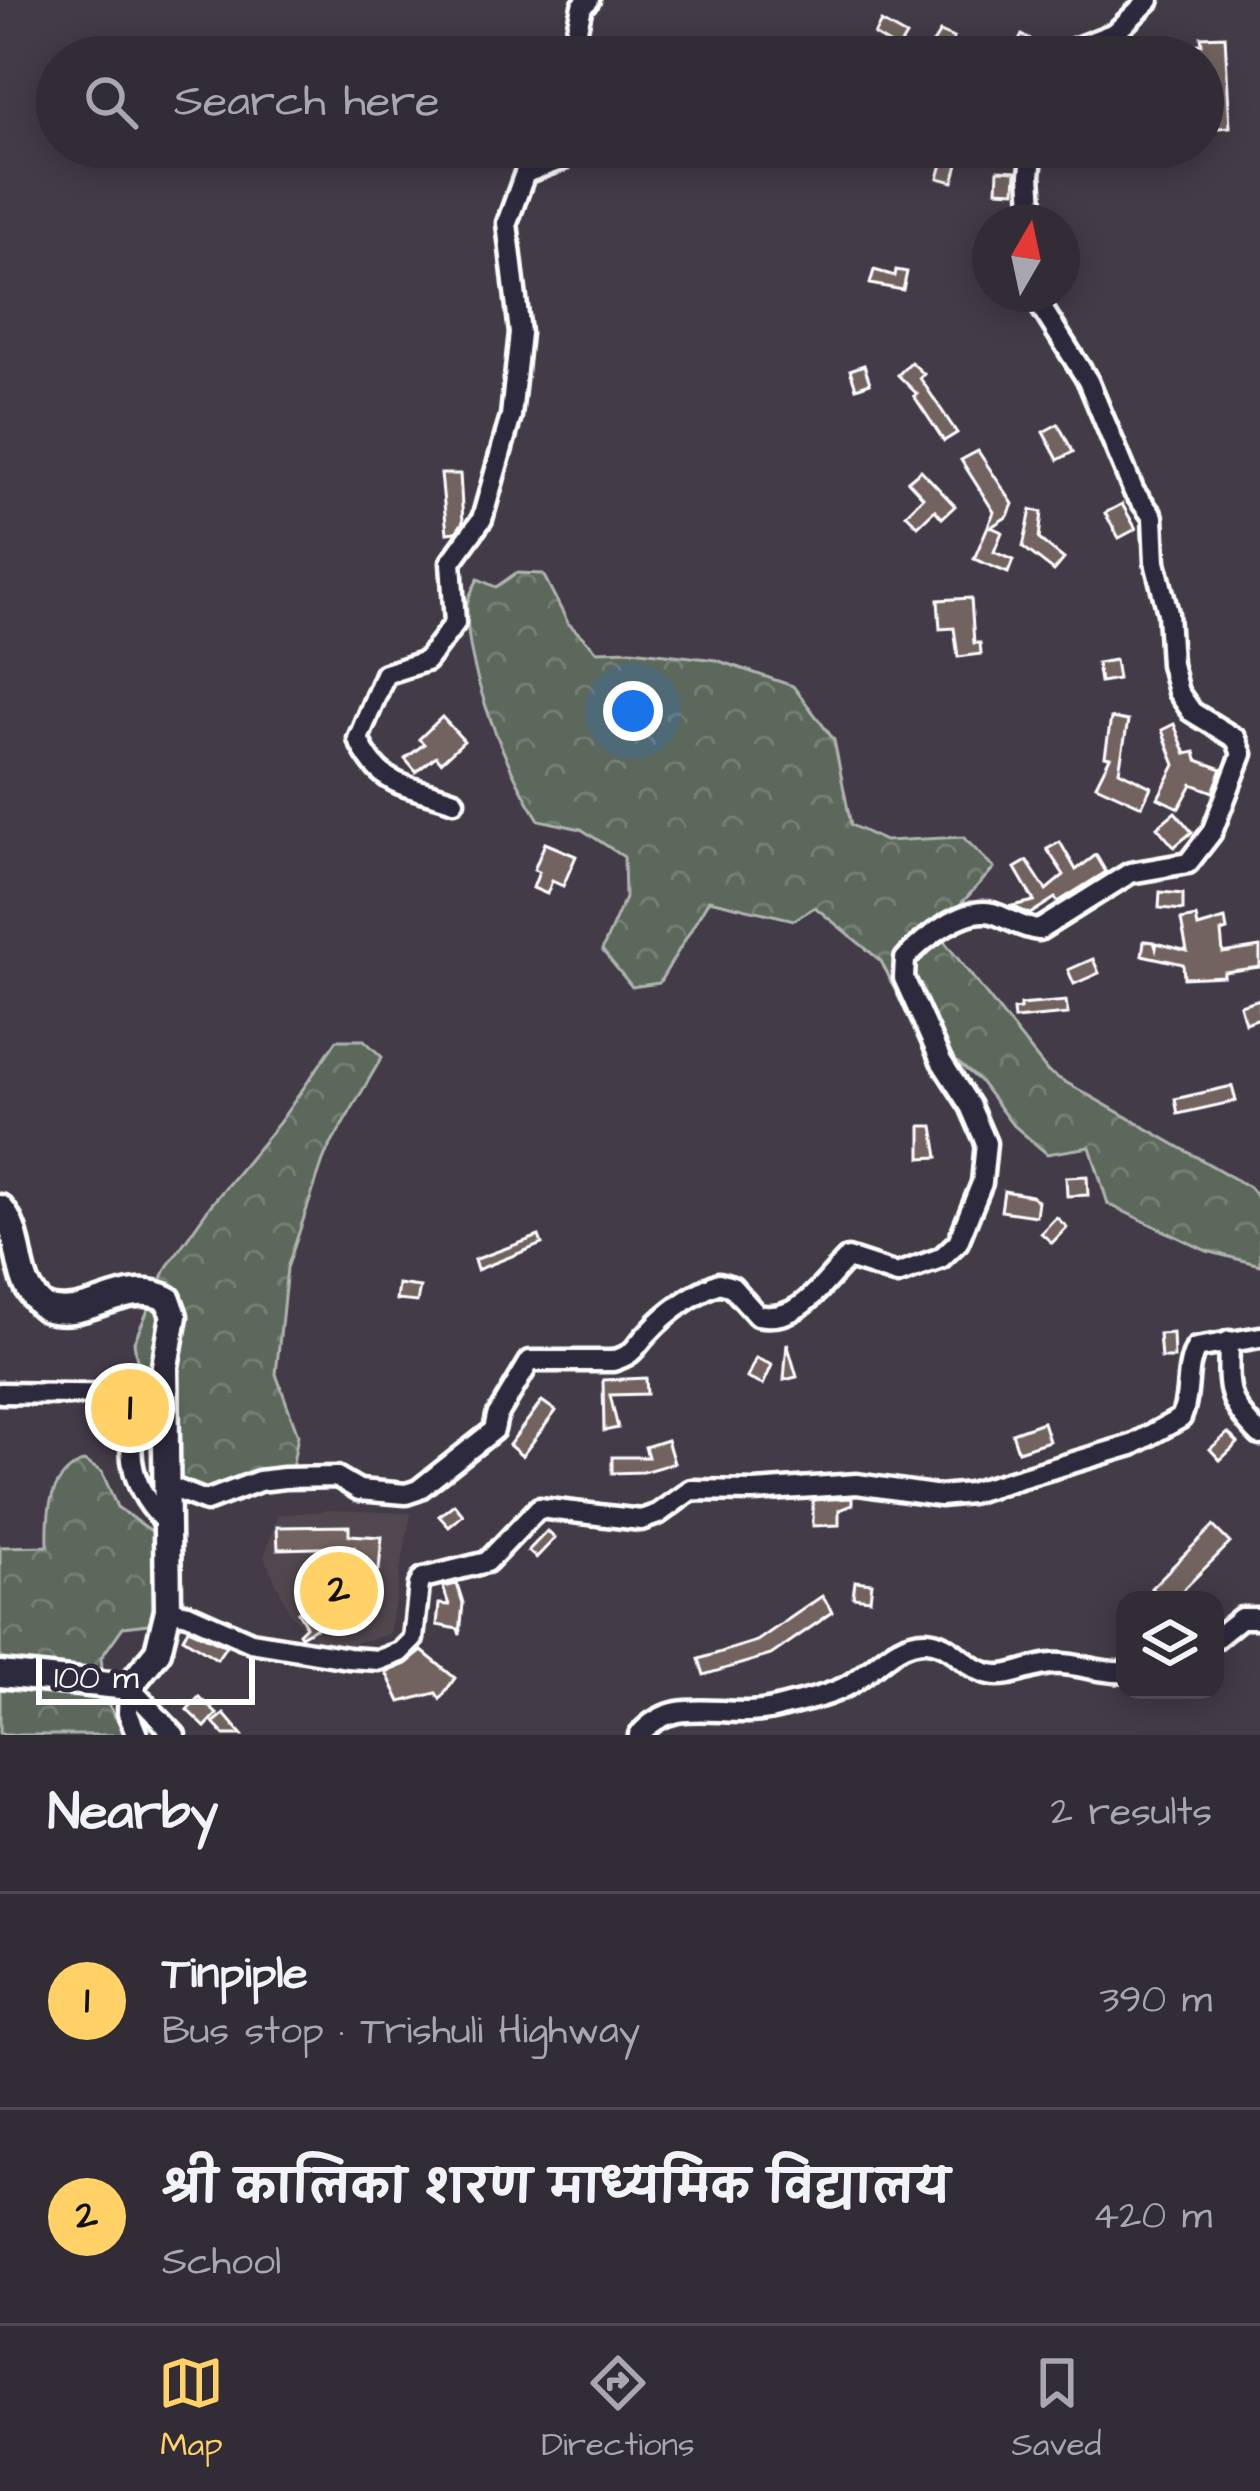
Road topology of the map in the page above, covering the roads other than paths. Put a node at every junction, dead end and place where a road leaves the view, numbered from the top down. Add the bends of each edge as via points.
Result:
1 (589, 0) edge
2 (1149, 0) edge
3 (576, 36) edge
4 (1107, 36) edge
5 (539, 168) edge
6 (1031, 168) edge
7 (1032, 204) edge
8 (1044, 312) edge
9 (454, 801) dead end
10 (0, 1208) edge
11 (1260, 1336) edge
12 (1229, 1341) junction
13 (0, 1394) edge
14 (1260, 1435) edge
15 (168, 1486) junction
16 (169, 1525) junction
17 (168, 1610) junction
18 (1260, 1618) edge
19 (1224, 1632) edge
20 (1116, 1672) edge
21 (0, 1674) edge
22 (118, 1686) junction
23 (137, 1735) edge
24 (176, 1735) edge
25 (639, 1735) edge

1 - 3 street
2 - 4 street
5 - 9 street via 526,173 507,224 520,333 511,416 482,519 451,562 455,623 426,661 385,674 358,739 391,783
6 - 7 street
8 - 15 street via 1088,381 1134,492 1153,518 1178,692 1192,712 1236,740 1242,758 1212,832 1188,862 1130,872 1039,930 970,913 905,959 903,976 986,1143 982,1183 955,1248 897,1274 848,1258 804,1304 779,1316 757,1315 719,1283 679,1305 625,1357 530,1361 494,1430 418,1490 382,1494 337,1477 284,1478 206,1501
10 - 15 main road via 14,1230 22,1281 45,1309 76,1310 137,1291 171,1304
11 - 12 street
12 - 14 street via 1232,1403
12 - 17 street via 1196,1348 1185,1408 1171,1425 1132,1445 970,1493 857,1484 691,1490 641,1520 539,1508 487,1562 423,1578 413,1639 379,1660 250,1642
13 - 16 street via 143,1395 133,1474
15 - 16 main road
16 - 17 main road
17 - 22 main road via 158,1651
18 - 19 street via 1241,1618
20 - 25 street via 1060,1663 999,1676 921,1640 846,1687 769,1710 670,1710
21 - 22 main road
22 - 23 street
22 - 24 street

